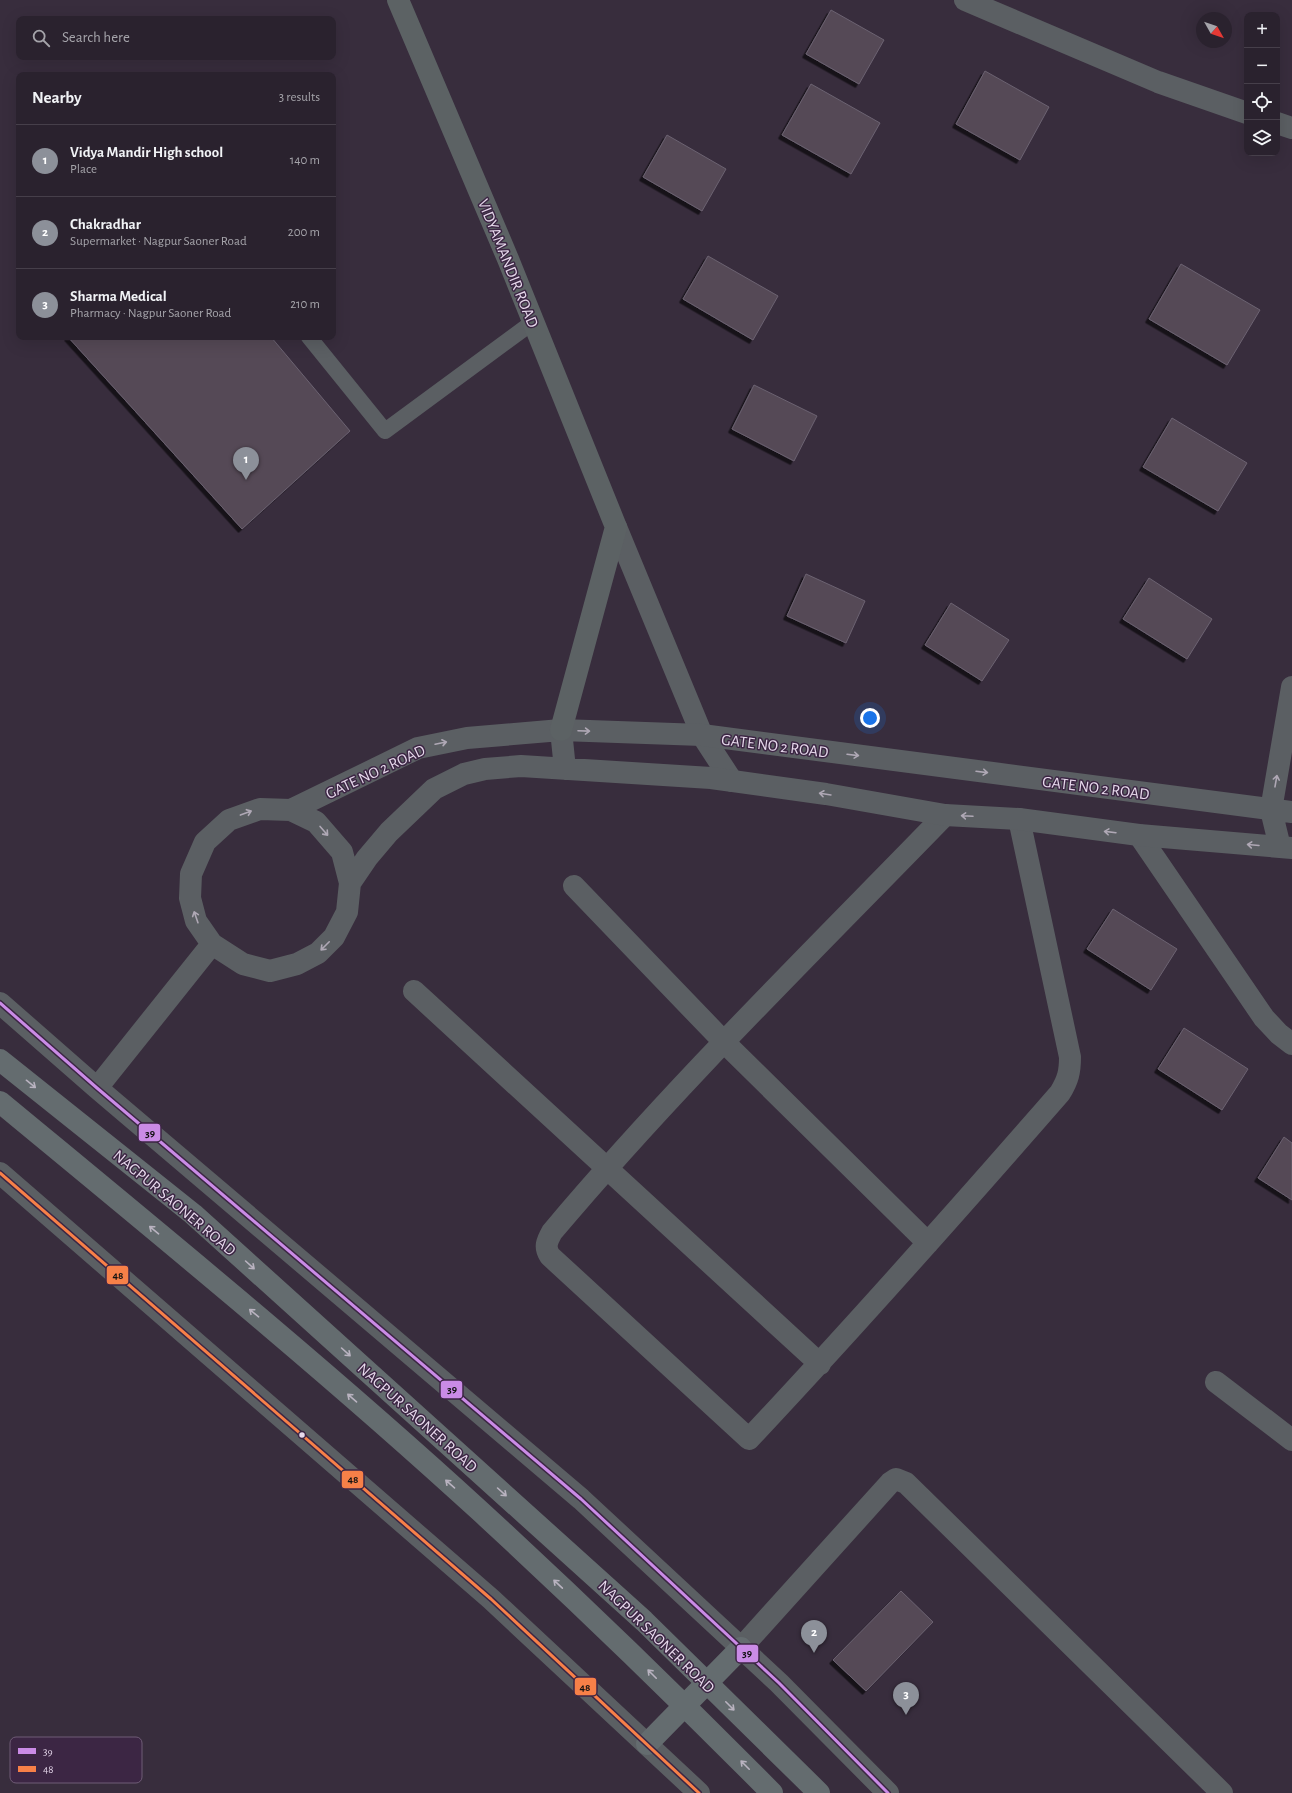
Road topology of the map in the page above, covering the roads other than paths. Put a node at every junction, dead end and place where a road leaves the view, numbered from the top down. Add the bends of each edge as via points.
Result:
1 (398, 0) edge
2 (965, 0) edge
3 (1244, 111) edge
4 (1280, 124) edge
5 (1292, 128) edge
6 (534, 322) junction
7 (311, 340) edge
8 (616, 527) junction
9 (1292, 687) edge
10 (561, 730) junction
11 (702, 735) junction
12 (565, 769) junction
13 (732, 781) junction
14 (291, 810) junction
15 (1282, 811) edge
16 (945, 815) junction
17 (1019, 819) junction
18 (1139, 835) junction
19 (1286, 847) edge
20 (350, 883) junction
21 (574, 886) dead end
22 (212, 944) junction
23 (414, 991) dead end
24 (0, 1003) edge
25 (724, 1042) junction
26 (1292, 1044) edge
27 (0, 1060) edge
28 (97, 1088) junction
29 (0, 1102) edge
30 (606, 1168) junction
31 (0, 1173) edge
32 (928, 1243) junction
33 (820, 1364) junction
34 (1216, 1382) dead end
35 (1292, 1440) edge
36 (741, 1648) junction
37 (707, 1682) junction
38 (684, 1706) junction
39 (647, 1744) junction
40 (699, 1793) edge
41 (772, 1793) edge
42 (819, 1793) edge
43 (888, 1793) edge
44 (1222, 1793) edge

1 - 6 main road, VIDYAMANDIR ROAD
2 - 3 street via 1158,82
4 - 5 street
6 - 7 lane via 385,431
6 - 8 main road, VIDYAMANDIR ROAD
8 - 10 main road
8 - 11 street
15 -> 9 street
10 -> 11 street, GATE NO 2 ROAD
10 - 12 street
14 -> 10 street, GATE NO 2 ROAD via 418,748 467,738
11 - 13 street
11 -> 15 street, GATE NO 2 ROAD
12 - 13 street
12 - 20 street via 521,766 485,769 464,774 434,789 389,832
16 -> 13 street
14 -> 20 street via 316,822 342,852
22 -> 14 street via 196,921 190,898 191,874 205,842 229,820 260,809
15 - 19 street
17 -> 16 street
16 - 25 street
18 -> 17 street
17 - 32 street via 1070,1057 1070,1071 1060,1093
19 -> 18 street
18 - 26 street via 1264,1018
20 -> 22 street via 347,912 334,937 318,953 297,964 270,971 243,964
21 - 25 street
22 - 28 street
23 - 30 street
24 - 28 street
25 - 30 street
25 - 32 street
27 -> 37 highway, NAGPUR SAONER ROAD via 193,1214 644,1621
28 - 36 street via 581,1499
38 -> 29 highway, NAGPUR SAONER ROAD via 479,1510 267,1323
30 - 33 street
30 - 33 street via 552,1232 546,1250 748,1439
31 - 39 street via 491,1599
32 - 33 street
34 - 35 street
36 - 37 highway
36 - 43 street
36 - 44 street via 896,1479 906,1483
37 - 38 highway
37 -> 42 highway, NAGPUR SAONER ROAD
38 - 39 highway
41 -> 38 highway, NAGPUR SAONER ROAD
39 - 40 street

